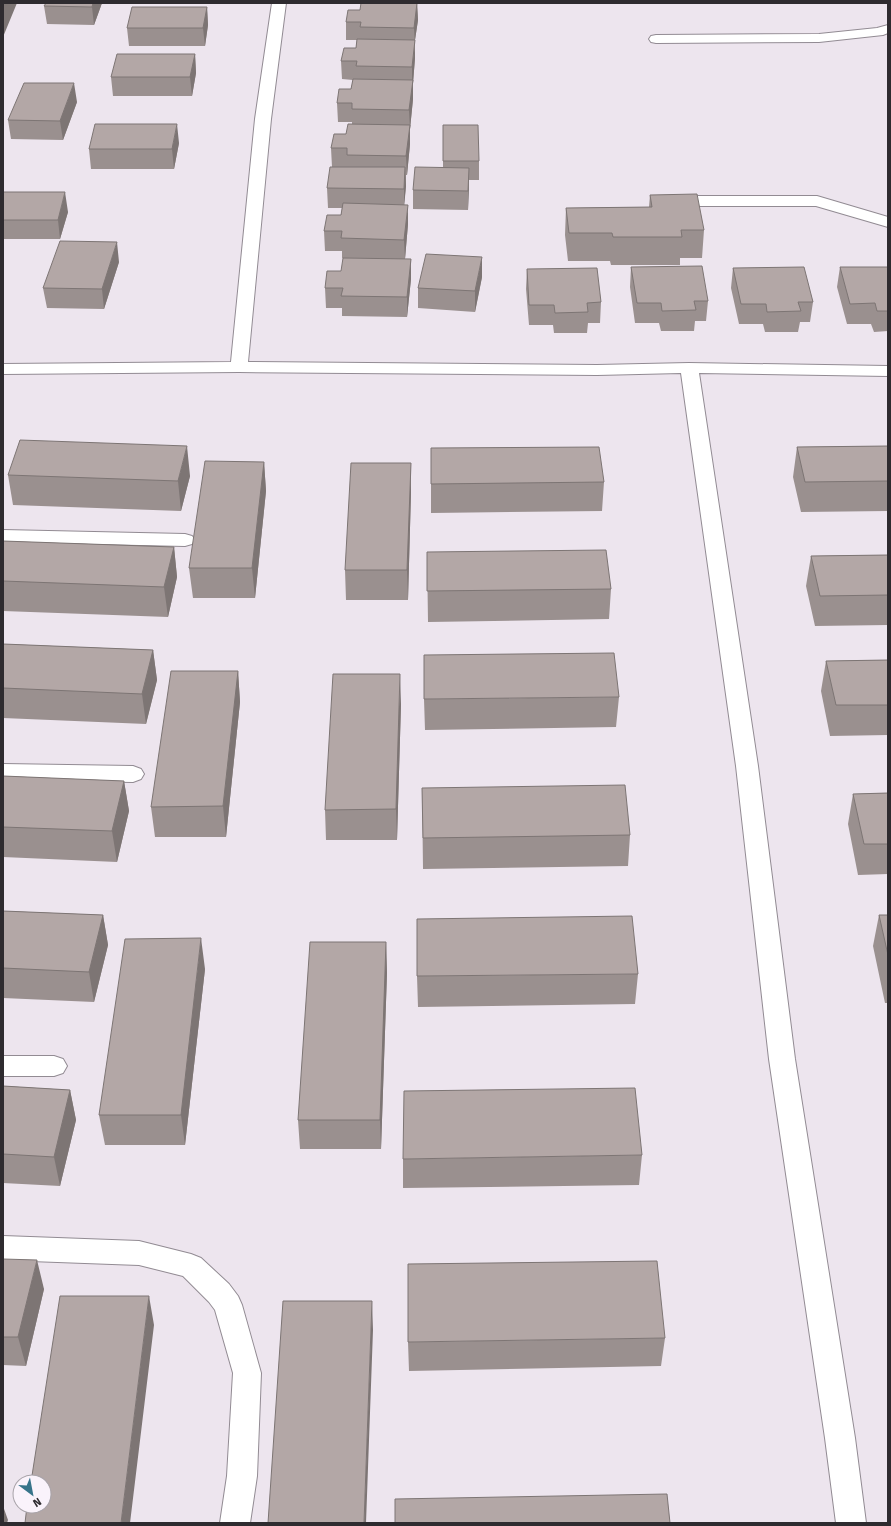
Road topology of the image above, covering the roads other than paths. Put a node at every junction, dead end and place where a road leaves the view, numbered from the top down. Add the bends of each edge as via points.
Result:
1 (279, 3) edge
2 (888, 29) edge
3 (656, 39) dead end
4 (698, 201) edge
5 (888, 222) edge
6 (239, 367) junction
7 (689, 368) junction
8 (3, 369) edge
9 (888, 371) edge
10 (3, 536) edge
11 (185, 540) dead end
12 (3, 772) edge
13 (133, 774) dead end
14 (3, 1066) edge
15 (54, 1066) dead end
16 (3, 1248) edge
17 (235, 1523) edge
18 (851, 1523) edge

1 - 6 street via 263,119
2 - 3 street via 819,38
4 - 5 street via 817,201
6 - 7 street via 597,370
6 - 8 street
7 - 9 street
7 - 18 street via 747,766 782,1059
10 - 11 street
12 - 13 street
14 - 15 street
16 - 17 street via 139,1252 191,1266 220,1293 228,1305 247,1373 242,1476

